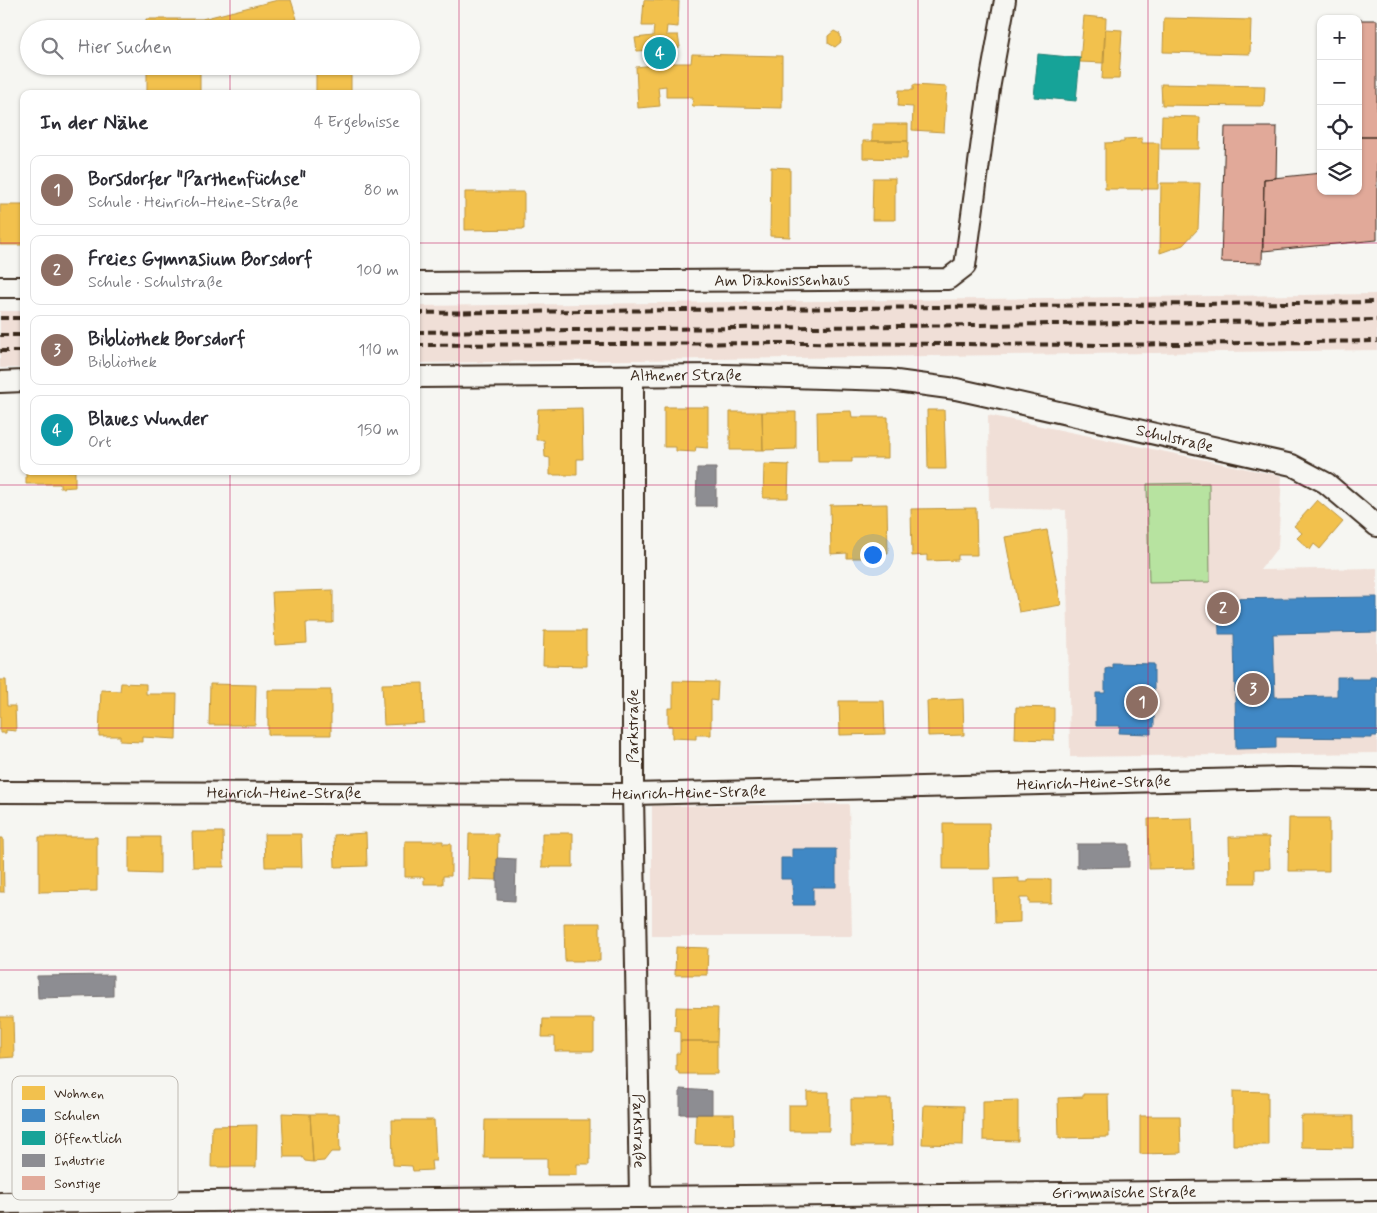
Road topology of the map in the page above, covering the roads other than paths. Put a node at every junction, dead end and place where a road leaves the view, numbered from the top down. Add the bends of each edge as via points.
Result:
1 (1004, 0) edge
2 (420, 283) edge
3 (0, 287) edge
4 (20, 287) edge
5 (633, 375) junction
6 (420, 378) edge
7 (20, 381) edge
8 (0, 382) edge
9 (956, 389) joint
10 (1377, 526) edge
11 (1377, 779) edge
12 (0, 792) edge
13 (633, 794) junction
14 (1377, 1190) edge
15 (640, 1197) junction
16 (0, 1203) edge

1 - 2 street, Am Diakonissenhaus via 964,266 948,279
3 - 4 street
5 - 6 street, Althener Straße
5 - 9 street, Althener Straße via 890,380
5 - 13 street, Parkstraße
7 - 8 street
9 - 10 street, Schulstraße via 1292,465 1326,483
11 - 13 street, Heinrich-Heine-Straße via 1280,778
12 - 13 street, Heinrich-Heine-Straße
13 - 15 street, Parkstraße
14 - 15 street, Grimmaische Straße
15 - 16 street, Grimmaische Straße

